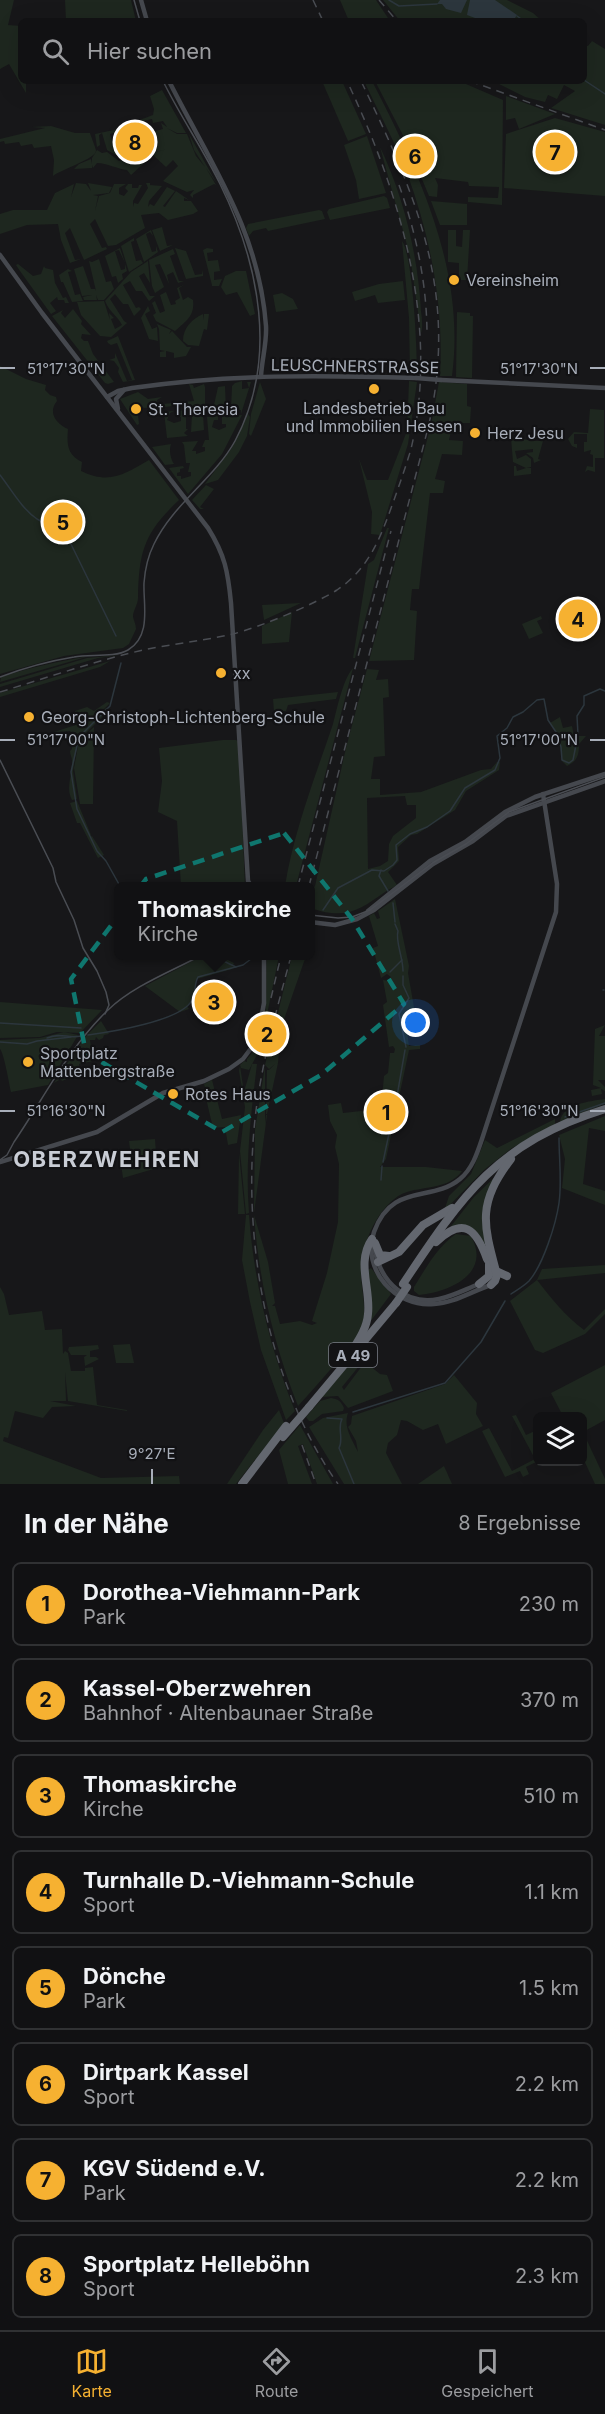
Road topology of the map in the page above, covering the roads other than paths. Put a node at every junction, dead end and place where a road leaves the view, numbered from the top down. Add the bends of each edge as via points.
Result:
1 (141, 0) edge
2 (146, 18) edge
3 (171, 84) edge
4 (0, 255) edge
5 (263, 376) junction
6 (605, 388) edge
7 (127, 389) junction
8 (107, 398) junction
9 (118, 411) junction
10 (605, 774) edge
11 (605, 781) edge
12 (543, 794) junction
13 (553, 800) junction
14 (544, 802) junction
15 (546, 814) junction
16 (249, 882) edge
17 (362, 917) junction
18 (315, 923) edge
19 (264, 960) edge
20 (605, 1109) edge
21 (605, 1113) edge
22 (565, 1125) junction
23 (548, 1133) junction
24 (511, 1159) junction
25 (0, 1162) edge
26 (458, 1204) junction
27 (374, 1241) junction
28 (436, 1242) junction
29 (396, 1254) junction
30 (376, 1262) junction
31 (489, 1264) junction
32 (365, 1269) junction
33 (499, 1279) junction
34 (479, 1284) junction
35 (405, 1286) junction
36 (394, 1302) junction
37 (353, 1349) junction
38 (308, 1404) junction
39 (282, 1435) junction
40 (242, 1484) edge
41 (248, 1484) edge

1 - 2 main road
3 - 5 main road via 220,174 247,236 266,326
4 - 8 main road
5 - 6 main road, LEUSCHNERSTRASSE, bridge via 345,375
5 - 7 main road, LEUSCHNERSTRASSE
7 - 8 main road, LEUSCHNERSTRASSE
7 - 9 main road via 116,399
8 - 9 main road
9 - 16 main road via 197,514 221,550 228,572
10 - 12 main road
11 - 13 main road
12 - 14 main road
12 - 17 main road via 505,812 465,842 430,861
13 - 14 main road
13 - 15 main road
14 - 15 main road
14 - 17 main road via 500,820
15 - 27 main road via 557,884 556,912 472,1165 449,1186 398,1201 380,1222
17 - 18 main road via 335,925
19 - 25 main road via 262,1014 255,1041 243,1058 211,1078 163,1093 97,1132
20 - 22 highway, A 49
21 - 22 highway, A 49
22 - 23 highway, A 49
23 - 24 highway, A 49
23 - 26 highway, A 49 via 497,1164
24 - 28 highway, A 49 via 475,1191
24 - 33 highway via 486,1204 486,1234
26 - 29 highway via 423,1225
26 - 35 highway, A 49
27 - 29 highway via 381,1256
27 - 30 main road
27 - 32 highway via 367,1250
28 - 31 highway via 453,1229 470,1230 479,1239
28 - 35 highway, A 49
29 - 30 highway
30 - 32 highway
30 - 33 main road via 380,1279 390,1290 421,1304 444,1303
30 - 34 main road via 391,1285 417,1299 439,1299
31 - 33 highway
31 - 34 highway via 489,1276
32 - 37 highway via 368,1317
33 - 34 main road
35 - 36 highway, A 49
36 - 37 highway, A 49
36 - 38 highway, A 49
37 - 38 highway, A 49
38 - 39 highway, A 49
39 - 40 highway, A 49
39 - 41 highway, A 49

